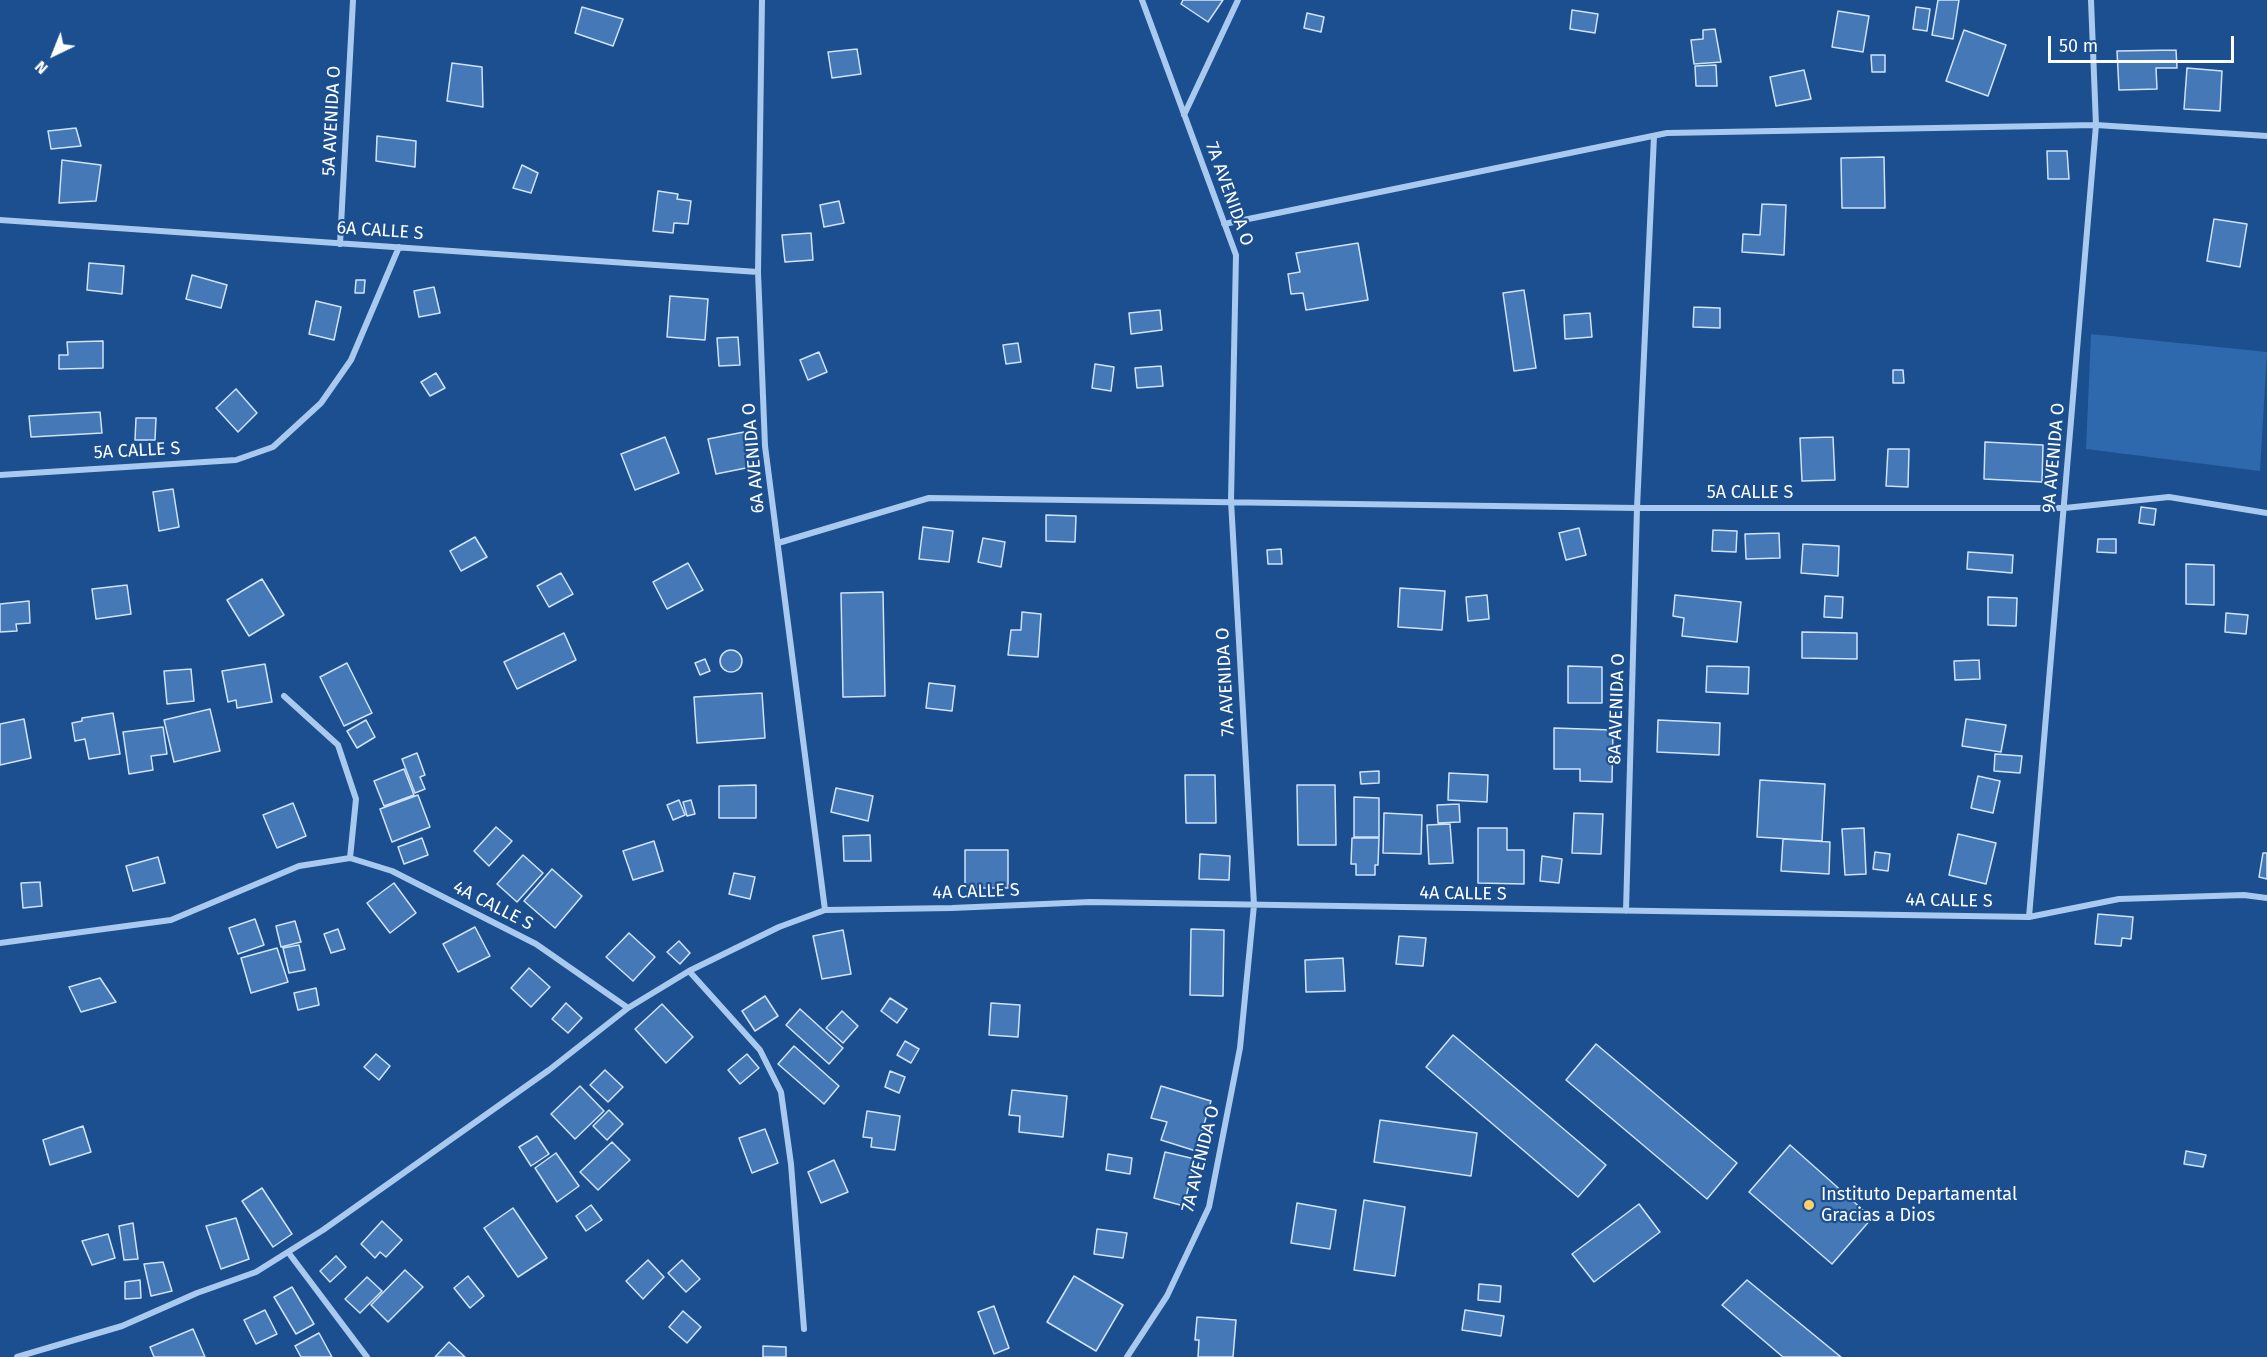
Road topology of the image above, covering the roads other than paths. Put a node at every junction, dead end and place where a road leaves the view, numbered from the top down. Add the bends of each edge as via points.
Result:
1 (353, 0) edge
2 (762, 0) edge
3 (1142, 0) edge
4 (1238, 0) edge
5 (2091, 0) edge
6 (1184, 115) junction
7 (2096, 125) junction
8 (1653, 136) junction
9 (2267, 136) edge
10 (0, 220) edge
11 (1224, 224) junction
12 (340, 244) junction
13 (399, 247) junction
14 (758, 272) junction
15 (0, 475) edge
16 (1231, 501) junction
17 (1637, 508) junction
18 (2065, 508) junction
19 (2267, 513) edge
20 (777, 543) junction
21 (284, 696) dead end
22 (351, 858) junction
23 (2267, 898) edge
24 (1254, 905) junction
25 (825, 910) junction
26 (1626, 911) junction
27 (2029, 917) junction
28 (0, 943) edge
29 (689, 971) junction
30 (628, 1008) junction
31 (288, 1252) junction
32 (804, 1329) dead end
33 (17, 1357) edge
34 (367, 1357) edge
35 (1126, 1357) edge

1 - 12 street, 5A AVENIDA O
2 - 14 street, 6A AVENIDA O
3 - 6 street, 7A AVENIDA O
4 - 6 street
5 - 7 street, 9A AVENIDA O
6 - 11 street, 7A AVENIDA O
7 - 8 street
7 - 9 street
7 - 18 street, 9A AVENIDA O
8 - 11 street
8 - 17 street, 8A AVENIDA O
10 - 12 street, 6A CALLE S
11 - 16 street, 7A AVENIDA O via 1236,255
12 - 13 street, 6A CALLE S
13 - 14 street, 6A CALLE S
13 - 15 street, 5A CALLE S via 351,360 321,403 273,447 236,460
14 - 20 street, 6A AVENIDA O via 765,446
16 - 17 street, 5A CALLE S
16 - 20 street, 5A CALLE S via 929,498
16 - 24 street, 7A AVENIDA O
17 - 18 street, 5A CALLE S
17 - 26 street, 8A AVENIDA O
18 - 19 street, 5A CALLE S via 2169,497
18 - 27 street, 9A AVENIDA O
20 - 25 street, 6A AVENIDA O
21 - 22 street via 338,745 356,800
22 - 28 street, 4A CALLE S via 299,866 171,920
22 - 30 street, 4A CALLE S via 392,871 536,945
23 - 27 street, 4A CALLE S via 2244,895 2119,899
24 - 25 street, 4A CALLE S via 1090,902
24 - 26 street, 4A CALLE S
24 - 35 street, 7A AVENIDA O via 1240,1048 1209,1207 1167,1296
25 - 29 street, 4A CALLE S via 779,927
26 - 27 street, 4A CALLE S
29 - 30 street, 4A CALLE S
29 - 32 street via 760,1050 781,1092
30 - 31 street via 549,1070
31 - 33 street via 256,1272 122,1326
31 - 34 street

